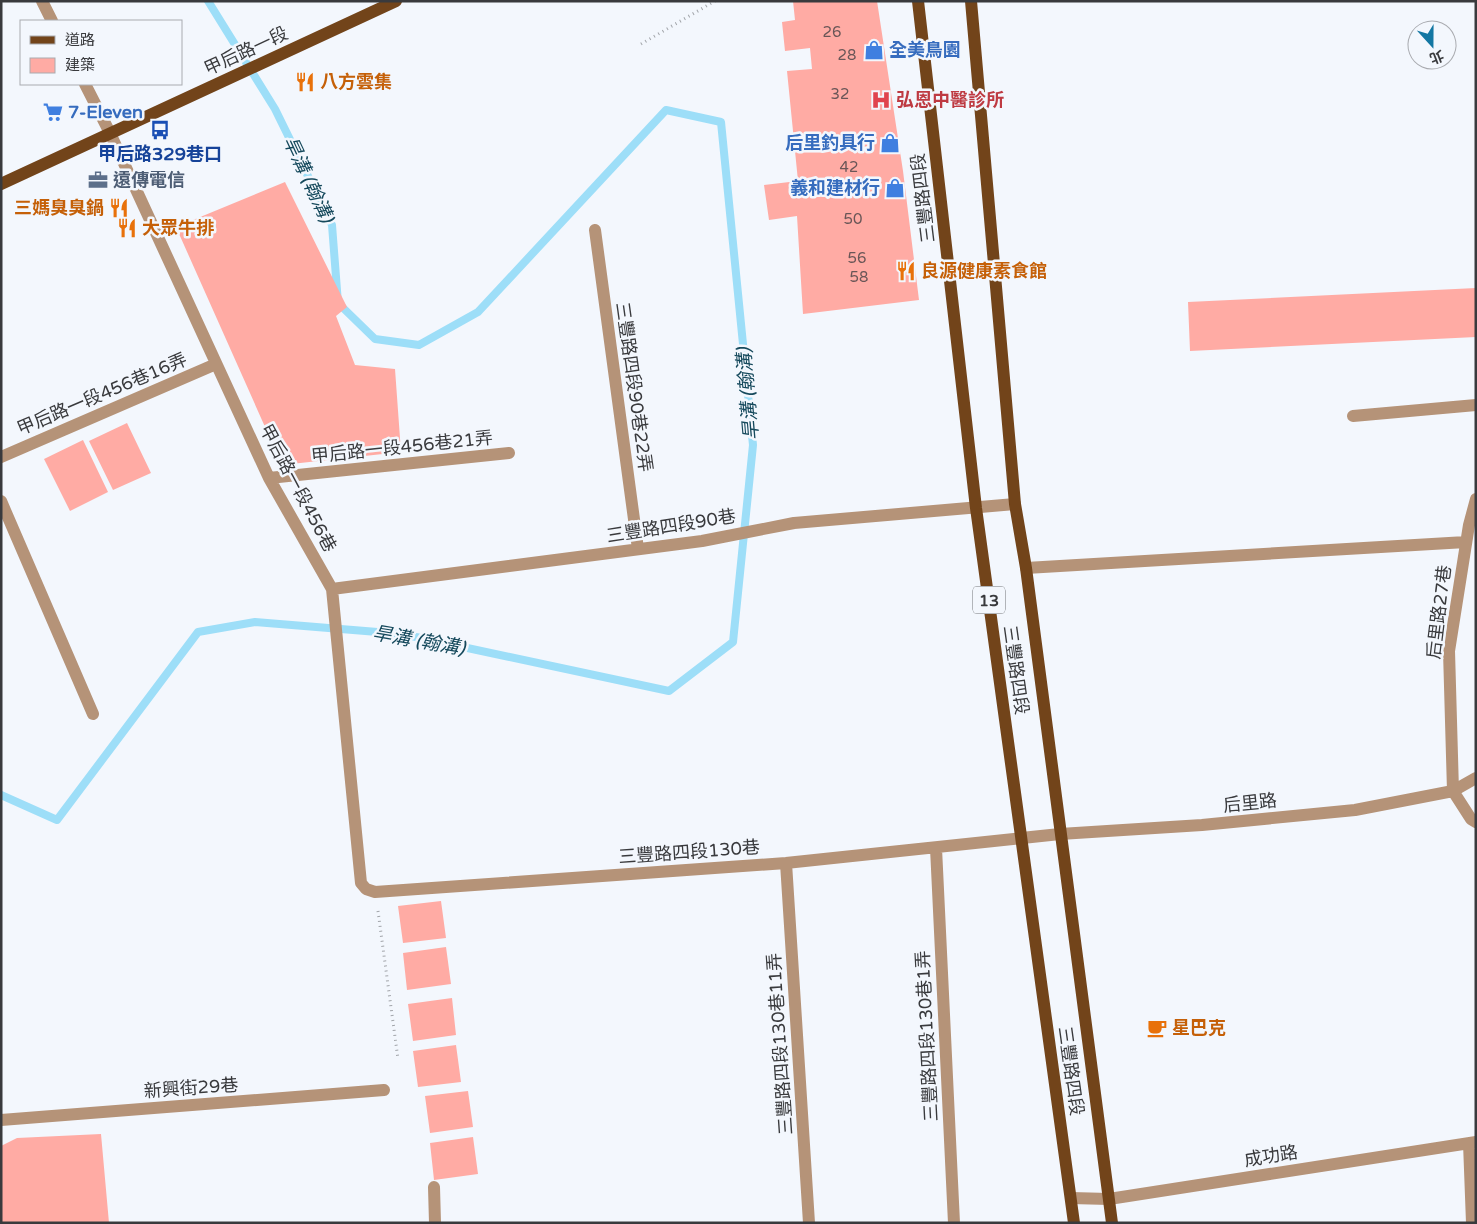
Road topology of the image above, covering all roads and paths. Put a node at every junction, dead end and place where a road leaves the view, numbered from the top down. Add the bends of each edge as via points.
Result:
1 (42, 1) edge
2 (396, 1) edge
3 (714, 1) edge
4 (918, 1) edge
5 (972, 1) edge
6 (52, 20) edge
7 (641, 44) dead end
8 (85, 85) edge
9 (110, 133) junction
10 (1, 184) edge
11 (595, 230) dead end
12 (216, 364) junction
13 (1476, 405) edge
14 (1353, 416) dead end
15 (509, 454) dead end
16 (1, 457) edge
17 (269, 478) junction
18 (1476, 499) edge
19 (1, 500) edge
20 (1015, 504) junction
21 (976, 508) junction
22 (1466, 542) junction
23 (638, 550) junction
24 (1026, 568) junction
25 (332, 590) junction
26 (93, 714) dead end
27 (1476, 778) edge
28 (1453, 791) junction
29 (1476, 822) edge
30 (1060, 834) junction
31 (1022, 839) junction
32 (936, 848) junction
33 (786, 863) junction
34 (375, 892) junction
35 (398, 1059) dead end
36 (384, 1090) dead end
37 (1, 1120) edge
38 (1473, 1143) edge
39 (434, 1187) dead end
40 (1071, 1198) junction
41 (1109, 1199) junction
42 (436, 1223) edge
43 (809, 1223) edge
44 (954, 1223) edge
45 (1074, 1223) edge
46 (1112, 1223) edge
47 (1472, 1223) edge

1 - 6 street
2 - 9 main road, 甲后路一段
3 - 7 path
4 - 21 main road, 三豐路四段 / 13
5 - 20 main road, 三豐路四段 / 13
8 - 9 street, 甲后路一段456巷
9 - 10 main road, 甲后路一段
9 - 12 street, 甲后路一段456巷
11 - 23 street, 三豐路四段90巷22弄
12 - 16 street, 甲后路一段456巷16弄
12 - 17 street, 甲后路一段456巷
13 - 14 street
15 - 17 street, 甲后路一段456巷21弄
17 - 25 street, 甲后路一段456巷
18 - 22 street, 后里路27巷
19 - 26 street
20 - 21 street, 三豐路四段90巷
20 - 24 main road, 三豐路四段 / 13
21 - 23 street, 三豐路四段90巷 via 794,523
21 - 31 main road, 三豐路四段 / 13
22 - 24 street
22 - 28 street, 后里路27巷 via 1449,651
23 - 25 street, 三豐路四段90巷
24 - 30 main road, 三豐路四段 / 13
25 - 34 street, 甲后路一段456巷 via 361,883
27 - 28 street, 后里路
28 - 29 street
28 - 30 street, 后里路 via 1355,810 1202,825
30 - 31 street, 后里路
30 - 41 main road, 三豐路四段 / 13
31 - 32 street, 三豐路四段130巷
31 - 40 main road, 三豐路四段 / 13
32 - 33 street, 三豐路四段130巷
32 - 44 street, 三豐路四段130巷1弄
33 - 34 street, 三豐路四段130巷
33 - 43 street, 三豐路四段130巷11弄
34 - 35 path
36 - 37 street, 新興街29巷
38 - 41 street, 成功路
38 - 47 street
39 - 42 street
40 - 41 street, 成功路
40 - 45 main road, 三豐路四段 / 13
41 - 46 main road, 三豐路四段 / 13

